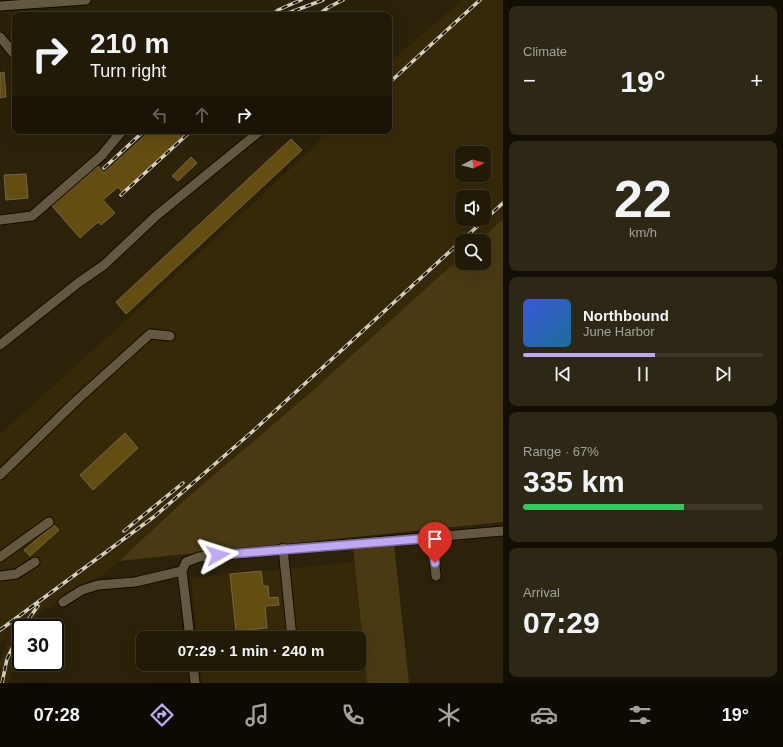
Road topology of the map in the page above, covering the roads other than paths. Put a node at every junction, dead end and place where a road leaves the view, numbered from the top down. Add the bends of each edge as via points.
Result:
1 (86, 0) edge
2 (0, 6) edge
3 (0, 37) edge
4 (12, 51) edge
5 (119, 134) edge
6 (256, 134) edge
7 (0, 220) edge
8 (170, 336) dead end
9 (0, 345) edge
10 (0, 475) edge
11 (50, 522) dead end
12 (503, 531) edge
13 (432, 538) junction
14 (283, 548) junction
15 (0, 557) edge
16 (35, 562) dead end
17 (182, 571) junction
18 (0, 576) edge
19 (436, 576) dead end
20 (63, 602) dead end
21 (189, 631) edge
22 (291, 631) edge
23 (194, 671) edge
24 (195, 683) edge

1 - 2 street
3 - 4 street
5 - 7 street via 101,156 32,216
6 - 9 street via 156,216 104,265
8 - 10 street via 150,334
11 - 15 street
12 - 13 street
13 - 14 street
13 - 19 street
14 - 17 street via 200,557 186,562
14 - 22 street
16 - 18 street via 16,574
17 - 20 street via 135,582 98,585 82,590
17 - 21 street
23 - 24 street

